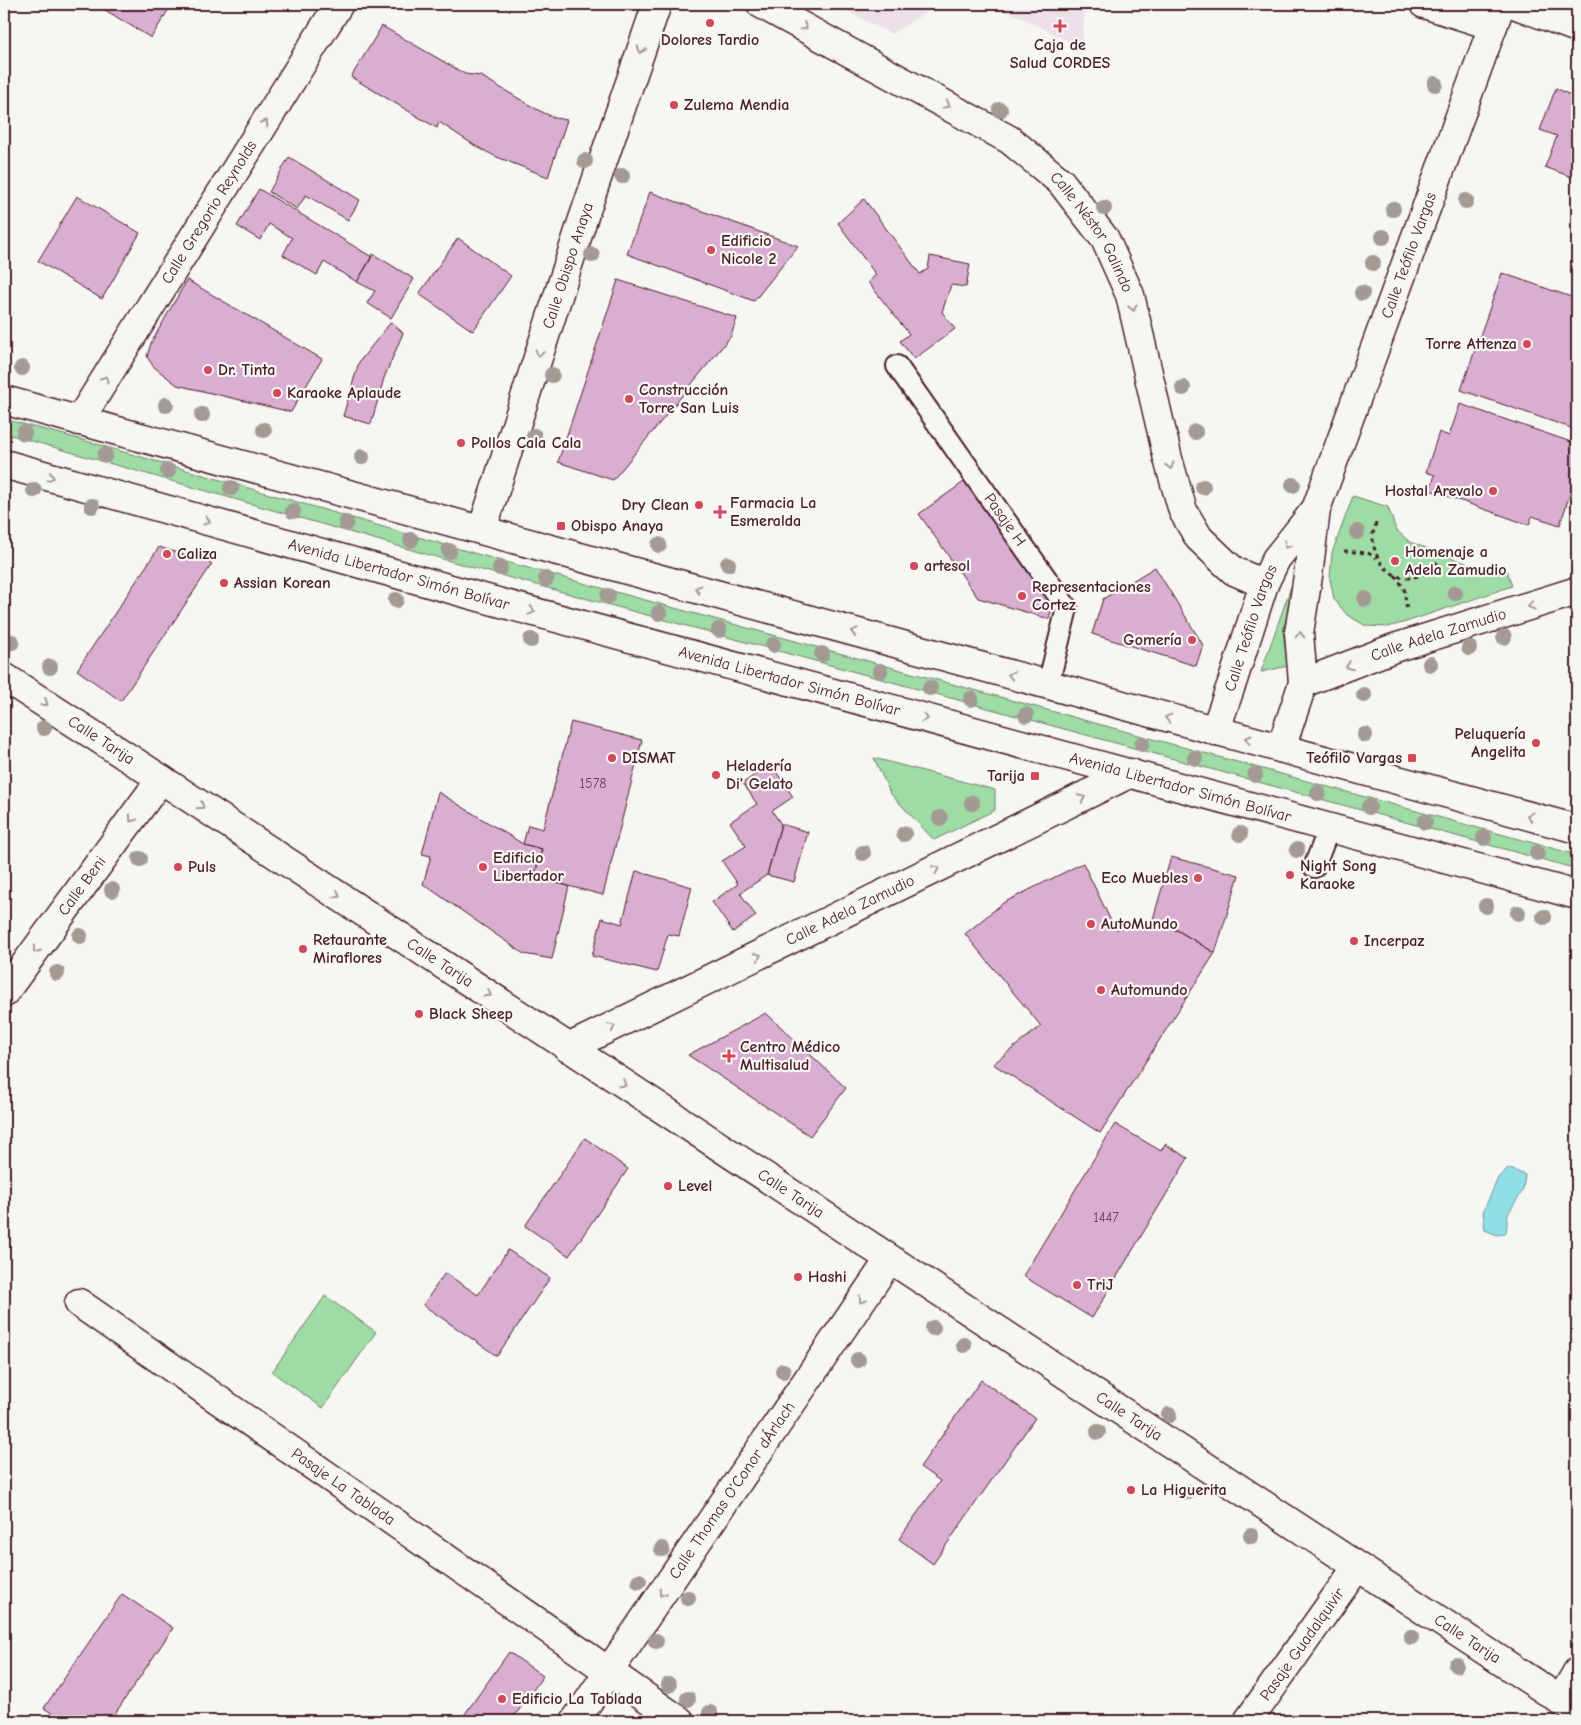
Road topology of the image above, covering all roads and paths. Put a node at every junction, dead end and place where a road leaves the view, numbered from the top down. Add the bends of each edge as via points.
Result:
1 (339, 4) edge
2 (657, 4) edge
3 (761, 4) edge
4 (1424, 4) edge
5 (1514, 4) edge
6 (1497, 15) edge
7 (1577, 28) edge
8 (897, 366) dead end
9 (4, 400) edge
10 (79, 421) junction
11 (4, 464) edge
12 (1316, 508) junction
13 (1376, 523) dead end
14 (482, 530) junction
15 (1340, 551) dead end
16 (1377, 558) junction
17 (1438, 562) dead end
18 (1394, 575) junction
19 (1264, 584) junction
20 (1577, 592) edge
21 (1406, 614) dead end
22 (4, 676) edge
23 (1302, 683) junction
24 (1048, 685) junction
25 (1215, 731) junction
26 (1281, 748) junction
27 (1132, 773) junction
28 (161, 779) junction
29 (1330, 826) junction
30 (1577, 829) edge
31 (1314, 867) dead end
32 (1577, 894) edge
33 (4, 993) edge
34 (568, 1048) junction
35 (889, 1260) junction
36 (79, 1303) dead end
37 (1357, 1567) junction
38 (608, 1672) junction
39 (1577, 1672) edge
40 (1569, 1706) edge
41 (575, 1721) edge
42 (680, 1721) edge
43 (1248, 1721) edge

10 -> 1 street, Calle Gregorio Reynolds
2 -> 14 street, Calle Obispo Anaya
3 -> 19 street, Calle Néstor Galindo via 1010,140 1061,182 1105,239 1130,295 1182,511 1199,538 1234,571
4 - 6 street
5 - 7 street
6 - 12 street, Calle Teófilo Vargas
8 - 24 lane, Pasaje H via 1067,608
9 - 10 street
10 - 14 street
11 -> 27 street, Avenida Libertador Simón Bolívar via 472,595
12 -> 19 street, Calle Teófilo Vargas via 1276,559
23 -> 12 street, Calle Teófilo Vargas via 1299,633
13 - 16 path via 1372,536
24 -> 14 street
15 - 16 path via 1368,553
16 - 18 path
17 - 18 path via 1422,574 1404,578
18 - 21 path via 1404,588
19 - 25 street, Calle Teófilo Vargas
20 -> 23 street, Calle Adela Zamudio via 1394,648
22 -> 28 street, Calle Tarija
23 - 26 street, Calle Teófilo Vargas
25 -> 24 street
26 -> 25 street
30 -> 26 street
27 - 29 street, Avenida Libertador Simón Bolívar
34 -> 27 street, Calle Adela Zamudio
28 -> 33 street, Calle Beni
28 -> 34 street, Calle Tarija
29 - 31 lane
29 - 32 street, Avenida Libertador Simón Bolívar
34 -> 35 street, Calle Tarija
35 - 37 street, Calle Tarija
35 -> 38 street, Calle Thomas O'Conor dÁrlach
36 - 38 street, Pasaje La Tablada
37 - 40 street, Calle Tarija
37 - 43 street, Pasaje Guadalquivir
38 - 41 street, Calle Thomas O'Conor dÁrlach
38 - 42 street, Pasaje La Tablada
39 - 40 street

